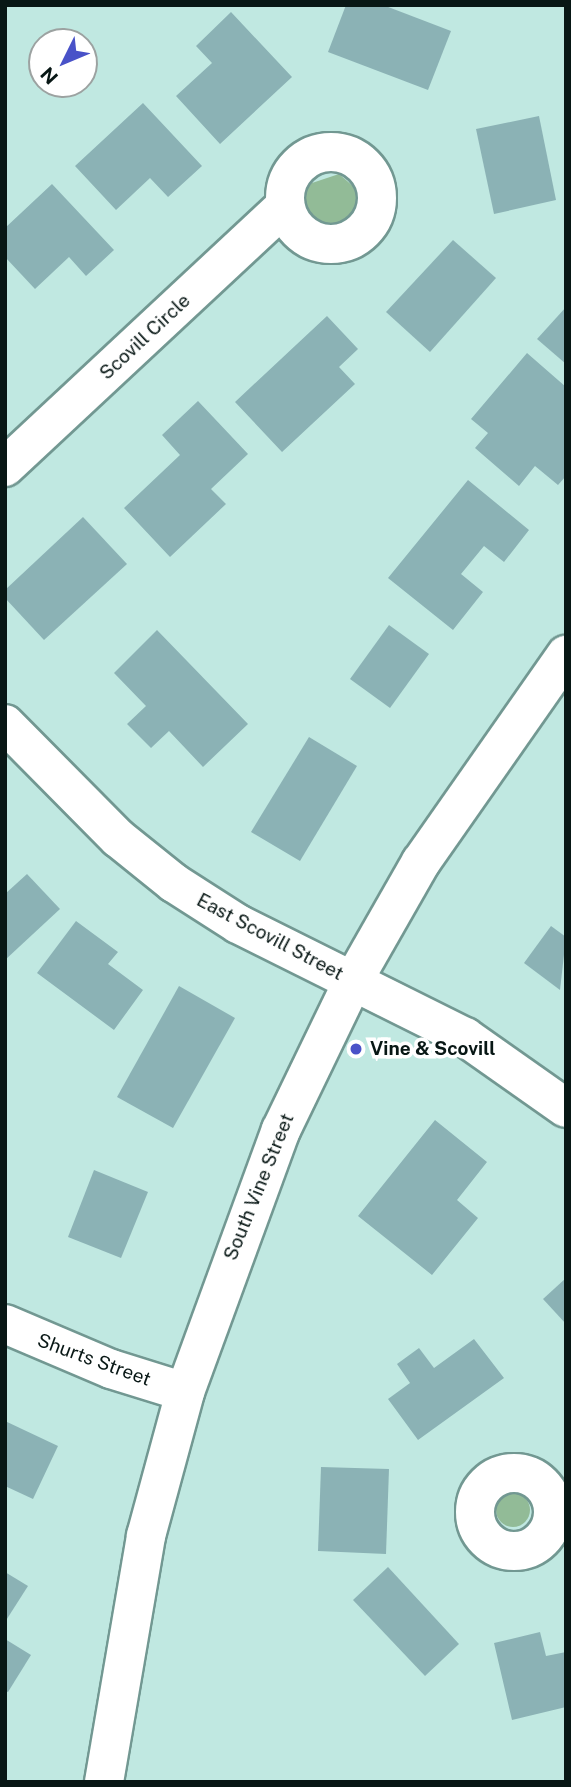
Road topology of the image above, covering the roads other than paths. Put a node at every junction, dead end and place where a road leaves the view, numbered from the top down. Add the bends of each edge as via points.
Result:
1 (285, 206) dead end
2 (5, 467) edge
3 (566, 655) edge
4 (5, 724) edge
5 (353, 981) junction
6 (566, 1108) edge
7 (5, 1324) edge
8 (185, 1392) junction
9 (104, 1782) edge

1 - 2 street, Scovill Circle
3 - 5 street, South Vine Street via 421,862
4 - 5 street, East Scovill Street via 110,830 174,883 238,924
5 - 6 street, East Scovill Street via 465,1037
5 - 8 street, South Vine Street via 281,1130
7 - 8 street, Shurts Street via 111,1370
8 - 9 street, South Vine Street via 126,1636

